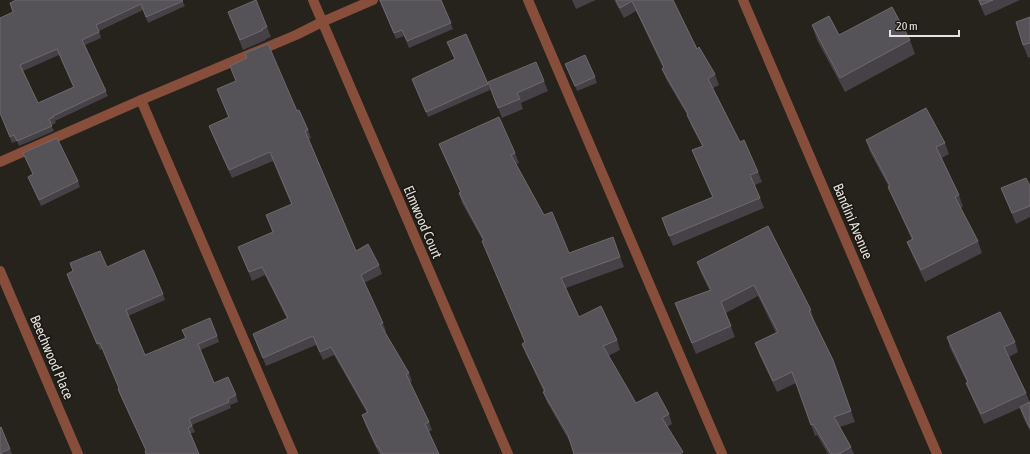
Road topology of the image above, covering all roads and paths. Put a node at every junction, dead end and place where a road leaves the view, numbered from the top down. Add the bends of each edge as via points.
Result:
1 (313, 0) edge
2 (373, 0) edge
3 (528, 0) edge
4 (743, 0) edge
5 (322, 22) junction
6 (140, 100) junction
7 (0, 162) edge
8 (0, 271) edge
9 (78, 454) edge
10 (293, 454) edge
11 (508, 454) edge
12 (722, 454) edge
13 (937, 454) edge

1 - 5 street, Elmwood Court
2 - 5 street
3 - 12 street
4 - 13 street, Bandini Avenue
5 - 6 street
5 - 11 street, Elmwood Court
6 - 7 street
6 - 10 street
8 - 9 street, Beechwood Place

